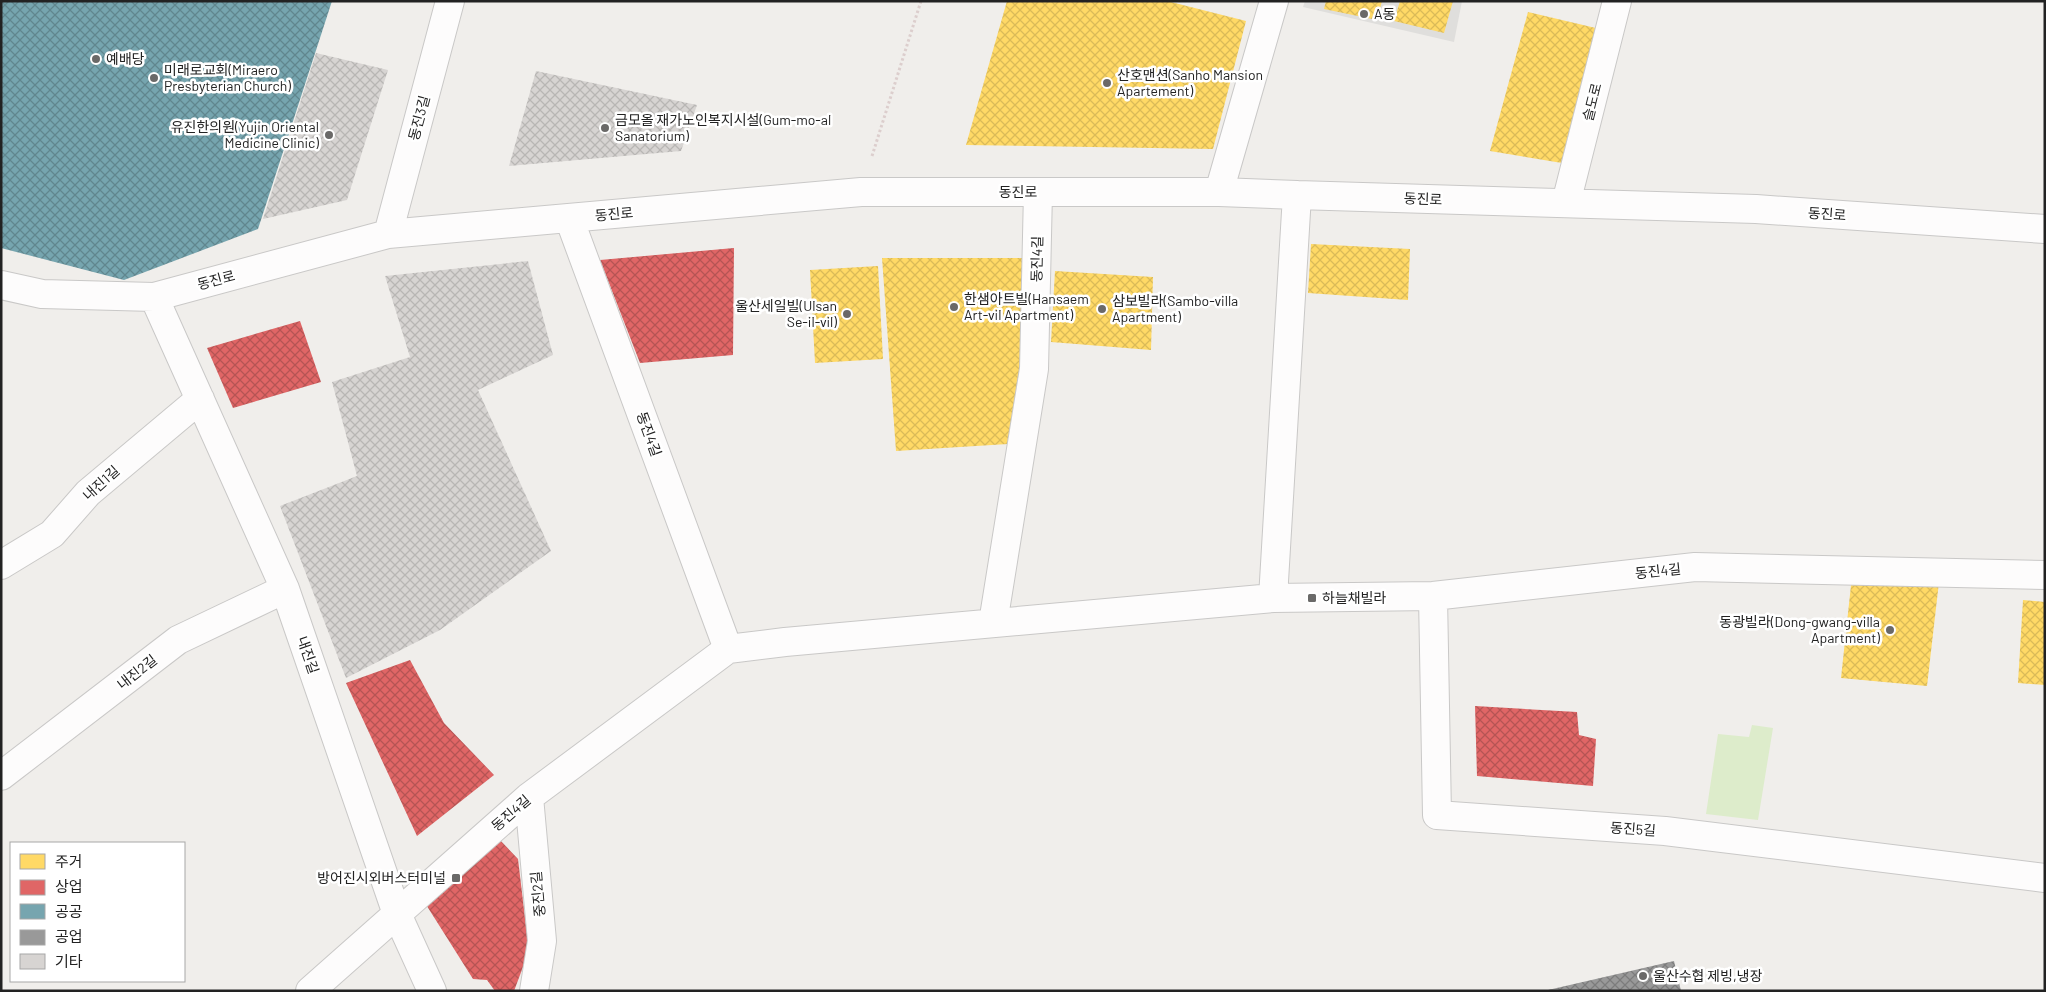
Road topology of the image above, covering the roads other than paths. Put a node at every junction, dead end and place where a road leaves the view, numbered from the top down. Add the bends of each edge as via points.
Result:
1 (1274, 1) edge
2 (1617, 1) edge
3 (443, 3) edge
4 (1038, 192) junction
5 (1219, 192) junction
6 (1297, 195) junction
7 (1566, 203) junction
8 (570, 218) junction
9 (2045, 229) edge
10 (388, 234) junction
11 (1, 285) edge
12 (154, 297) junction
13 (200, 399) junction
14 (1, 565) edge
15 (2045, 575) edge
16 (285, 589) junction
17 (1433, 596) junction
18 (1273, 598) junction
19 (993, 623) junction
20 (728, 649) junction
21 (1, 776) edge
22 (529, 797) junction
23 (2045, 878) edge
24 (397, 914) junction
25 (310, 991) edge
26 (432, 991) edge
27 (534, 991) edge

1 - 5 street
2 - 7 street, 슬도로
3 - 10 street, 동진3길
4 - 5 street, 동진로
4 - 8 street, 동진로 via 861,192
4 - 19 street, 동진4길 via 1034,369
5 - 6 street, 동진로
6 - 7 street, 동진로
6 - 18 street
7 - 9 street, 동진로 via 1756,209
8 - 10 street, 동진로
8 - 20 street, 동진4길
10 - 12 street, 동진로
11 - 12 street, 동진로 via 42,294
12 - 13 street, 내진길
13 - 14 street, 내진1길 via 88,493 52,534
13 - 16 street, 내진길
15 - 17 street, 동진4길 via 1696,567
16 - 21 street, 내진2길 via 178,640
16 - 24 street, 내진길
17 - 18 street, 동진4길
17 - 23 street, 동진5길 via 1437,815 1665,831
18 - 19 street, 동진4길
19 - 20 street, 동진4길
20 - 22 street, 동진4길
22 - 24 street, 동진4길
22 - 27 street, 중진2길 via 542,941
24 - 25 street
24 - 26 street, 내진길

